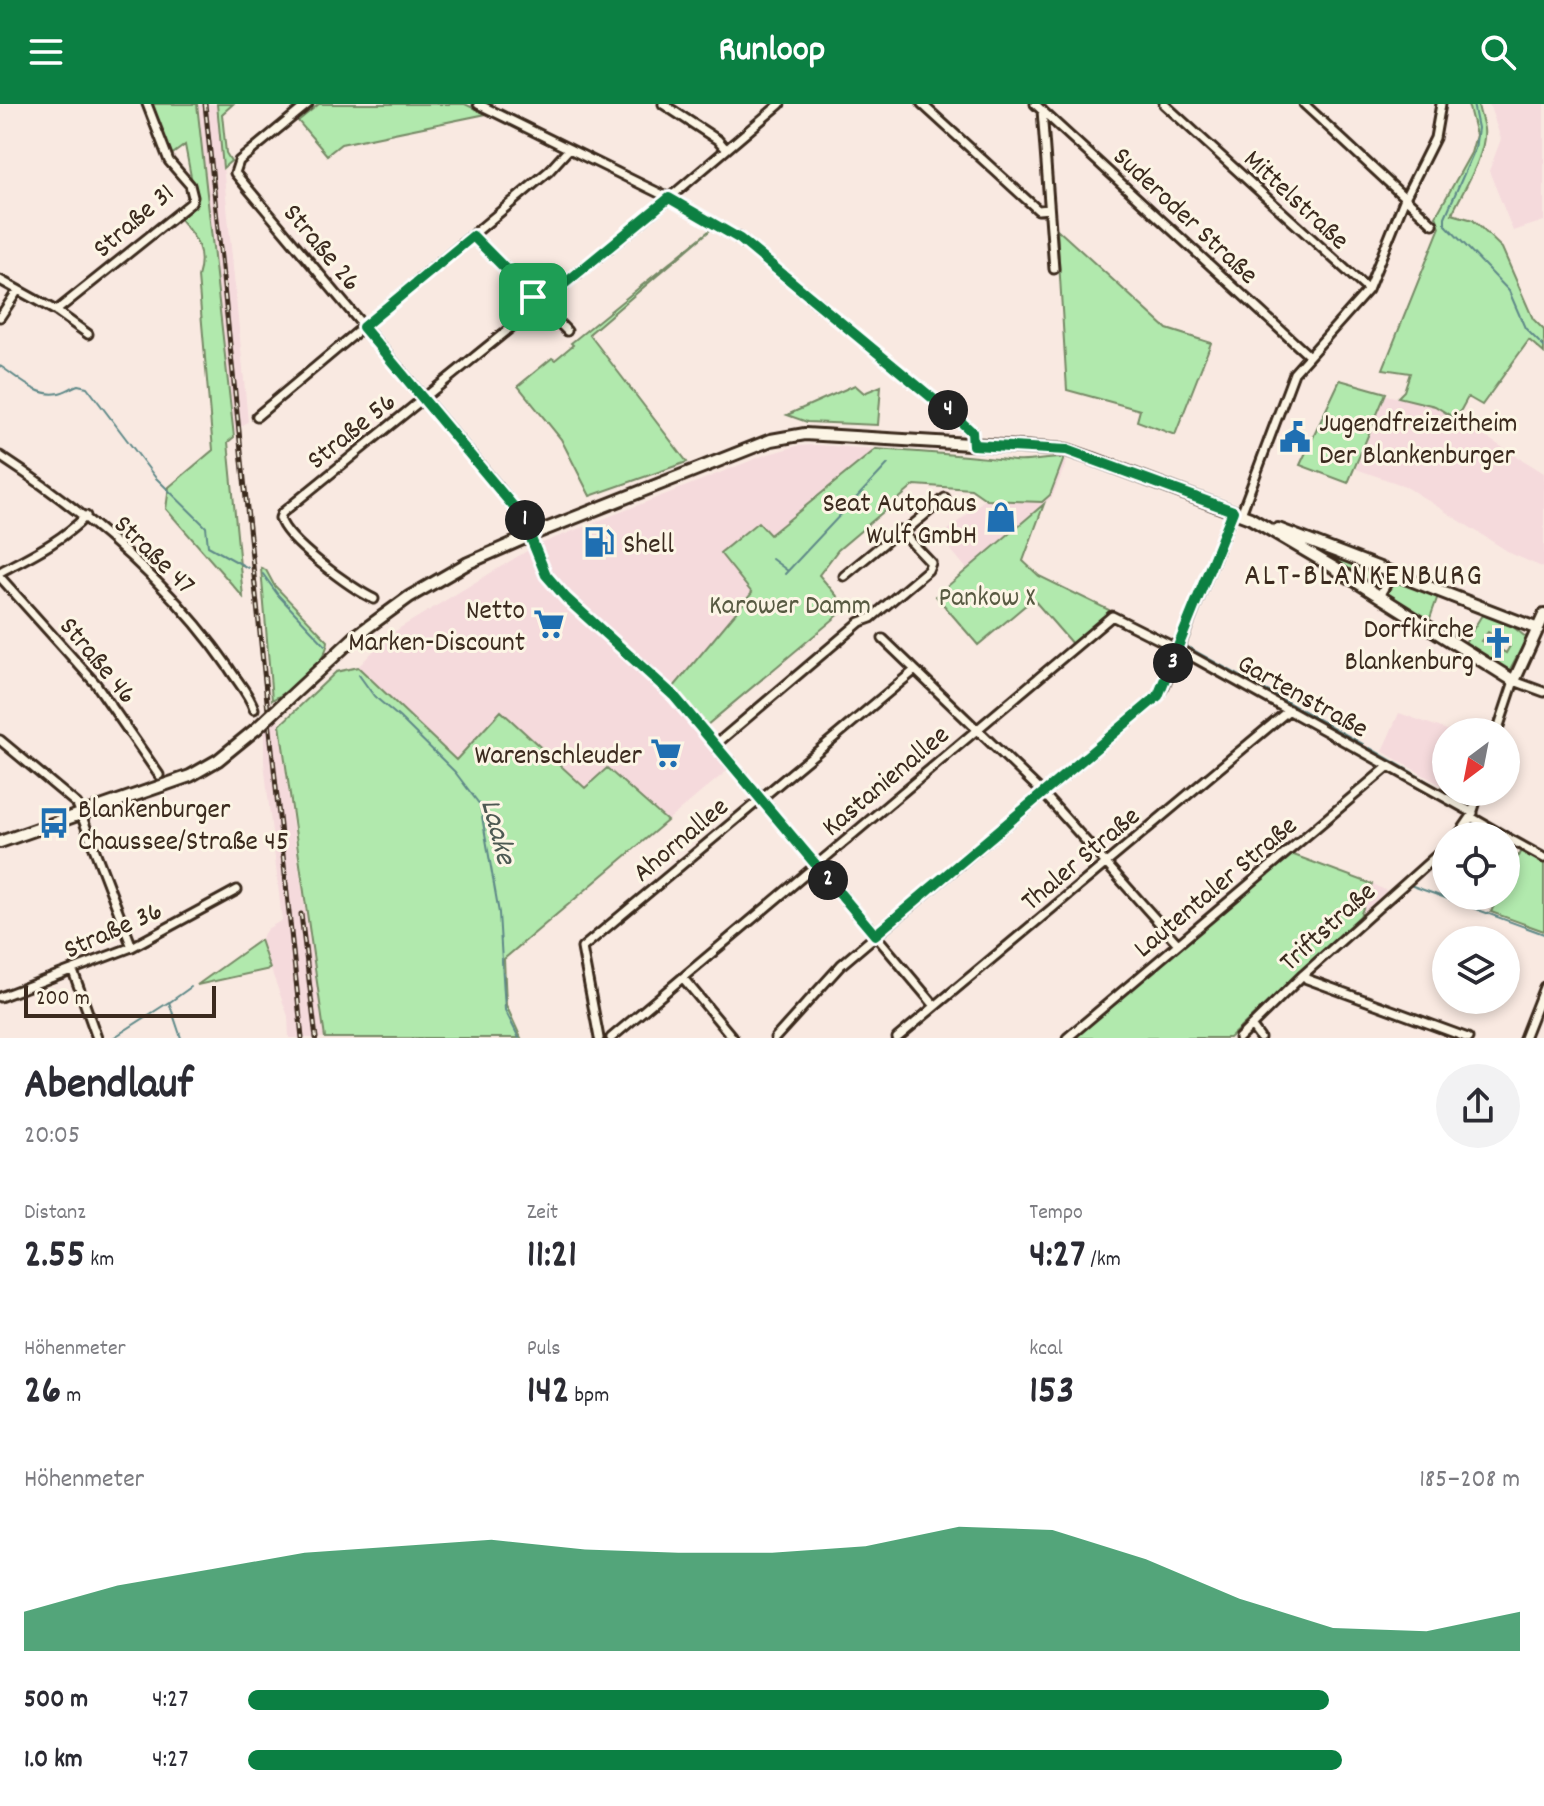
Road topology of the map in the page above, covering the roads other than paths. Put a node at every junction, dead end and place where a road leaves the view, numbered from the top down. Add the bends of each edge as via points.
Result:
1 (147, 104) edge
2 (308, 104) edge
3 (478, 104) edge
4 (663, 104) edge
5 (780, 104) edge
6 (922, 104) edge
7 (1035, 104) edge
8 (1164, 104) edge
9 (1304, 104) edge
10 (1441, 104) edge
11 (492, 107) edge
12 (1042, 107) edge
13 (569, 149) junction
14 (726, 149) junction
15 (669, 198) junction
16 (1405, 198) junction
17 (1049, 209) junction
18 (1433, 224) dead end
19 (473, 236) junction
20 (1054, 269) dead end
21 (0, 280) edge
22 (18, 290) junction
23 (1368, 290) junction
24 (540, 304) junction
25 (56, 311) junction
26 (0, 317) edge
27 (363, 327) junction
28 (567, 331) dead end
29 (88, 334) dead end
30 (1309, 356) junction
31 (423, 397) junction
32 (257, 416) dead end
33 (973, 445) junction
34 (0, 456) edge
35 (945, 498) dead end
36 (1237, 512) junction
37 (86, 516) junction
38 (1261, 524) junction
39 (904, 532) junction
40 (532, 535) junction
41 (1393, 573) junction
42 (0, 574) edge
43 (844, 576) dead end
44 (1379, 596) junction
45 (374, 599) dead end
46 (1544, 615) edge
47 (1112, 616) joint
48 (1541, 630) edge
49 (883, 639) dead end
50 (1179, 650) junction
51 (915, 670) junction
52 (1514, 681) junction
53 (1544, 692) edge
54 (254, 709) dead end
55 (1289, 710) junction
56 (1502, 718) edge
57 (976, 730) junction
58 (0, 740) edge
59 (715, 745) junction
60 (1389, 766) junction
61 (159, 775) dead end
62 (1043, 793) junction
63 (760, 799) junction
64 (1475, 806) edge
65 (82, 814) junction
66 (1472, 815) junction
67 (1467, 822) edge
68 (1482, 822) edge
69 (0, 842) edge
70 (1520, 845) edge
71 (1544, 858) edge
72 (1432, 860) edge
73 (1107, 863) junction
74 (816, 866) junction
75 (237, 890) dead end
76 (875, 935) junction
77 (1178, 944) junction
78 (132, 947) junction
79 (73, 971) junction
80 (1303, 975) junction
81 (683, 978) junction
82 (1544, 987) edge
83 (0, 997) edge
84 (935, 1006) junction
85 (1252, 1027) junction
86 (97, 1038) edge
87 (599, 1038) edge
88 (611, 1038) edge
89 (733, 1038) edge
90 (775, 1038) edge
91 (897, 1038) edge
92 (1067, 1038) edge
93 (1239, 1038) edge
94 (1260, 1038) edge
95 (1468, 1038) edge
96 (1524, 1038) edge

1 - 25 street, Straße 31 via 169,161 193,191 191,203
2 - 27 street, Straße 26 via 234,169
3 - 11 street
4 - 14 street
5 - 14 street, Straße 56
6 - 17 street via 1038,210
7 - 12 street, Suderoder Straße
8 - 23 street, Mittelstraße
9 - 16 street
10 - 16 street via 1435,138
11 - 13 street
12 - 17 street
12 - 30 street, Suderoder Straße
13 - 15 street
13 - 19 street
14 - 15 street, Straße 56
15 - 24 street, Straße 56
15 - 33 street via 740,239 960,421 972,432
16 - 18 street
16 - 23 street
17 - 20 street
19 - 24 street
19 - 27 street
21 - 22 street
22 - 25 street
22 - 26 street
23 - 30 street
24 - 28 street
24 - 31 street, Straße 56
25 - 29 street
27 - 31 street, Straße 26
27 - 32 street
30 - 36 street via 1294,373
31 - 40 street, Straße 26
31 - 45 street, Straße 56 via 280,518 312,555
33 - 36 main road via 1067,450
33 - 40 main road via 818,433 780,438
34 - 37 street, Straße 47
35 - 39 street
36 - 38 main road
36 - 50 street
37 - 42 street
37 - 54 street, Straße 47 via 200,629
38 - 41 main road
38 - 44 main road
39 - 43 street via 896,532
39 - 59 street via 931,563 928,570
40 - 59 street, Straße 26 via 546,575 566,598 665,687
40 - 65 main road, bridge via 409,597 340,650 218,760 190,776
41 - 44 street
41 - 48 main road
42 - 61 street, Straße 46 via 96,684
44 - 52 main road
46 - 48 main road
47 - 50 street, Gartenstraße
47 - 57 street, Kastanienallee
48 - 52 main road
49 - 51 street
50 - 55 street, Gartenstraße
50 - 62 street via 1158,696
51 - 57 street
51 - 63 street, Ahornallee
52 - 53 street
52 - 56 street
55 - 60 street, Gartenstraße
55 - 73 street, Thaler Straße
57 - 62 street
57 - 74 street, Kastanienallee
58 - 65 street via 77,804
59 - 63 street, Straße 26
60 - 66 street, Gartenstraße
60 - 77 street, Lautentaler Straße
62 - 73 street
62 - 76 street
63 - 74 street, Straße 26
63 - 87 street, Ahornallee via 582,948
64 - 66 street
65 - 69 main road
65 - 78 street
66 - 67 street
66 - 68 street, Gartenstraße
70 - 71 street, Gartenstraße
72 - 80 street, Triftstraße
73 - 77 street
73 - 84 street, Thaler Straße
74 - 76 street, Straße 26
74 - 81 street, Kastanienallee
75 - 78 street, Straße 36
76 - 84 street, Straße 26
76 - 90 street
77 - 92 street, Lautentaler Straße
78 - 79 street, Straße 36
79 - 83 street, Straße 36
79 - 86 street
80 - 85 street, Triftstraße
80 - 95 street
81 - 88 street, Kastanienallee
81 - 89 street
82 - 96 street
84 - 91 street, Thaler Straße
85 - 93 street, Triftstraße
85 - 94 street

